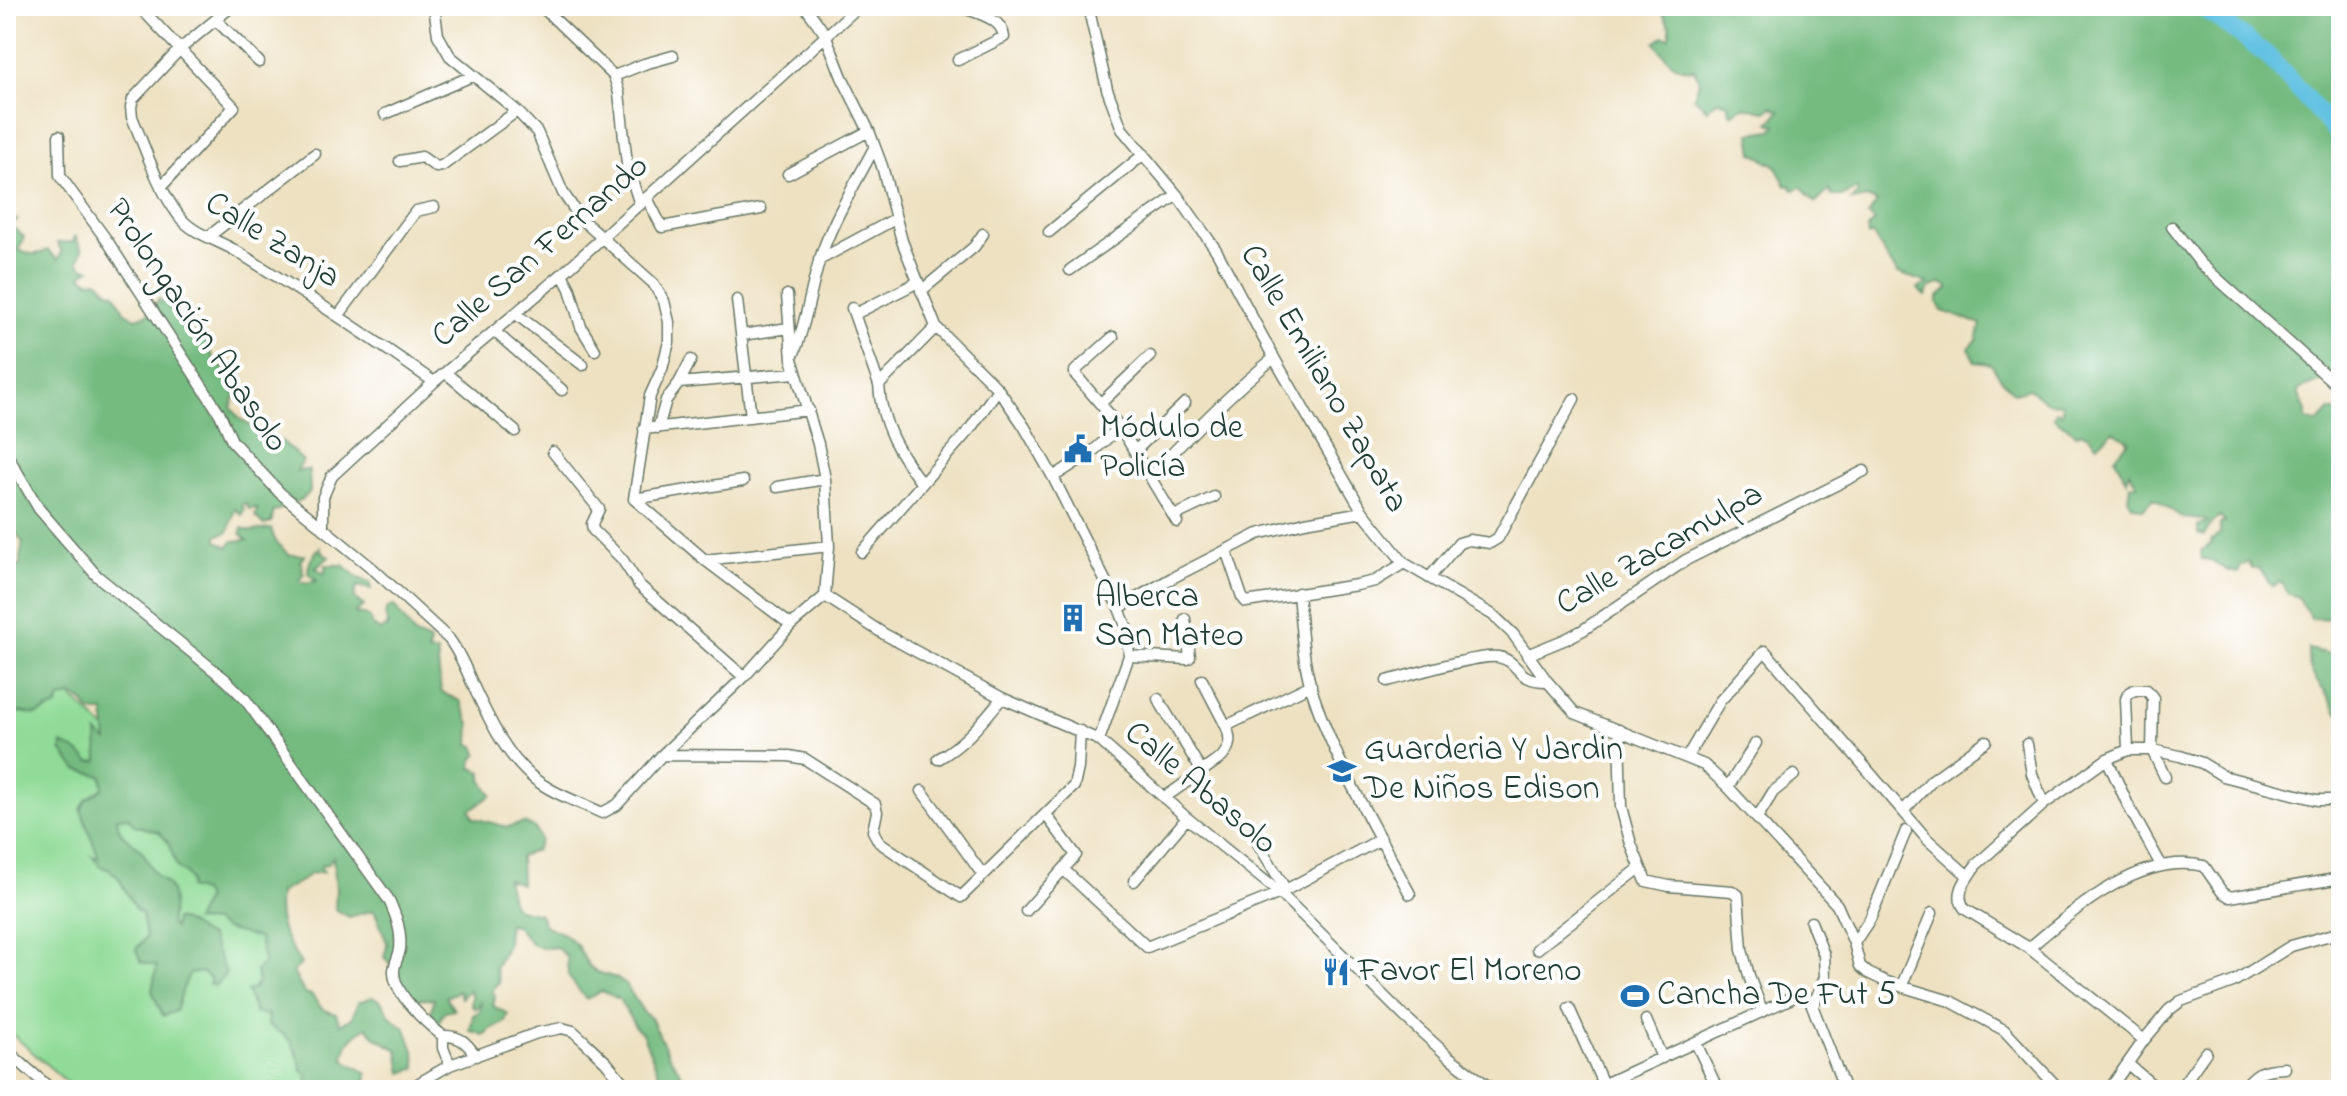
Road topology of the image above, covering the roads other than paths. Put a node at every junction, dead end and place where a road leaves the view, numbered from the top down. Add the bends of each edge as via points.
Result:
1 (139, 6) edge
2 (232, 6) edge
3 (434, 6) edge
4 (541, 6) edge
5 (805, 6) edge
6 (859, 6) edge
7 (959, 6) edge
8 (1088, 6) edge
9 (218, 13) edge
10 (825, 34) junction
11 (179, 50) junction
12 (673, 56) dead end
13 (958, 60) dead end
14 (259, 62) dead end
15 (472, 76) junction
16 (614, 76) junction
17 (517, 111) junction
18 (385, 114) dead end
19 (869, 131) junction
20 (59, 136) dead end
21 (874, 148) junction
22 (315, 154) dead end
23 (1144, 154) junction
24 (400, 161) dead end
25 (788, 174) dead end
26 (161, 187) junction
27 (1177, 195) junction
28 (643, 201) junction
29 (434, 207) dead end
30 (761, 209) dead end
31 (895, 219) junction
32 (2172, 227) dead end
33 (1049, 232) dead end
34 (983, 234) dead end
35 (208, 237) junction
36 (602, 238) junction
37 (819, 260) junction
38 (1070, 270) dead end
39 (562, 274) junction
40 (919, 287) junction
41 (787, 295) dead end
42 (737, 300) dead end
43 (516, 314) junction
44 (339, 315) junction
45 (936, 327) junction
46 (789, 328) junction
47 (494, 331) junction
48 (742, 335) junction
49 (1113, 337) dead end
50 (595, 350) dead end
51 (1150, 356) dead end
52 (1274, 358) junction
53 (792, 359) junction
54 (691, 360) dead end
55 (583, 365) dead end
56 (446, 373) junction
57 (795, 373) junction
58 (747, 378) junction
59 (434, 382) junction
60 (679, 383) junction
61 (879, 385) junction
62 (998, 389) junction
63 (2341, 389) edge
64 (562, 390) dead end
65 (1574, 399) dead end
66 (1101, 403) junction
67 (1185, 403) dead end
68 (809, 410) junction
69 (751, 417) junction
70 (1120, 427) junction
71 (658, 428) junction
72 (644, 429) junction
73 (515, 431) dead end
74 (1135, 451) junction
75 (553, 452) dead end
76 (6, 453) edge
77 (1864, 471) dead end
78 (1151, 476) junction
79 (1053, 477) junction
80 (825, 479) junction
81 (743, 481) dead end
82 (922, 484) junction
83 (777, 487) dead end
84 (1214, 497) dead end
85 (634, 499) junction
86 (1363, 512) junction
87 (323, 527) junction
88 (829, 546) junction
89 (1226, 550) junction
90 (862, 552) dead end
91 (705, 560) junction
92 (1404, 563) junction
93 (1429, 578) junction
94 (1298, 593) junction
95 (825, 596) junction
96 (1119, 608) junction
97 (1185, 619) dead end
98 (791, 625) junction
99 (1527, 655) junction
100 (1129, 656) junction
101 (744, 677) junction
102 (1202, 680) dead end
103 (1387, 681) dead end
104 (1547, 681) junction
105 (1311, 685) junction
106 (1002, 698) junction
107 (1158, 699) dead end
108 (1226, 726) junction
109 (1619, 730) junction
110 (1080, 731) junction
111 (1099, 740) junction
112 (1986, 741) dead end
113 (1756, 743) dead end
114 (2027, 744) dead end
115 (2128, 750) junction
116 (2152, 750) junction
117 (662, 755) junction
118 (1687, 757) junction
119 (938, 759) dead end
120 (2107, 759) junction
121 (1201, 770) junction
122 (1794, 775) dead end
123 (2165, 777) dead end
124 (1728, 787) junction
125 (922, 791) dead end
126 (1164, 798) junction
127 (2341, 800) edge
128 (2044, 804) junction
129 (1904, 810) junction
130 (1046, 815) junction
131 (1187, 818) junction
132 (1757, 818) junction
133 (1906, 831) dead end
134 (1253, 835) dead end
135 (1381, 839) junction
136 (2161, 865) junction
137 (1640, 868) junction
138 (1064, 870) junction
139 (983, 875) junction
140 (1968, 876) junction
141 (2341, 878) edge
142 (1134, 881) dead end
143 (1283, 892) junction
144 (1410, 894) dead end
145 (1026, 911) dead end
146 (1932, 913) dead end
147 (1811, 922) dead end
148 (2341, 932) edge
149 (1854, 943) junction
150 (2029, 948) junction
151 (1537, 949) dead end
152 (1902, 985) junction
153 (1812, 1003) junction
154 (1569, 1008) dead end
155 (1762, 1010) junction
156 (1646, 1020) dead end
157 (443, 1036) junction
158 (2144, 1040) junction
159 (1696, 1043) junction
160 (6, 1050) edge
161 (2206, 1052) dead end
162 (476, 1056) junction
163 (1662, 1058) junction
164 (450, 1065) junction
165 (2129, 1065) junction
166 (2285, 1068) dead end
167 (1603, 1084) junction
168 (52, 1090) edge
169 (407, 1090) edge
170 (629, 1090) edge
171 (1493, 1090) edge
172 (1591, 1090) edge
173 (1718, 1090) edge
174 (1845, 1090) edge
175 (2060, 1090) edge
176 (2109, 1090) edge
177 (2158, 1090) edge
178 (2179, 1090) edge
179 (2241, 1090) edge

1 - 11 street
2 - 9 street, Calle Zanja
3 - 15 street via 438,35 450,56
4 - 16 street
5 - 10 street
6 - 10 street, Calle San Fernando
7 - 13 street via 997,21 1004,37
8 - 23 street, Calle Emiliano Zapata via 1122,129
9 - 11 street, Calle Zanja
9 - 14 street
10 - 19 street
10 - 28 street, Calle San Fernando
11 - 26 street, Calle Zanja via 131,107
11 - 26 street via 234,107
12 - 16 street
15 - 17 street
15 - 18 street
16 - 28 street via 627,164
17 - 24 street via 442,166 422,157
17 - 36 street via 537,132 563,193
19 - 21 street
19 - 25 street
20 - 87 street, Prolongación Abasolo via 60,176 220,414 232,441 280,493
21 - 31 street
21 - 37 street
22 - 35 street
23 - 27 street, Calle Emiliano Zapata
23 - 33 street
26 - 35 street, Calle Zanja via 180,219
27 - 38 street
27 - 52 street, Calle Emiliano Zapata via 1216,250
28 - 30 street via 662,227
28 - 36 street, Calle San Fernando
29 - 44 street via 416,211
31 - 37 street
31 - 40 street
32 - 63 street via 2201,264
34 - 40 street via 974,247
35 - 44 street, Calle Zanja
36 - 39 street, Calle San Fernando
36 - 72 street via 653,283 669,322 669,342
37 - 53 street
39 - 43 street, Calle San Fernando
39 - 50 street
40 - 45 street
40 - 61 street via 853,311
41 - 46 street
42 - 48 street
43 - 47 street, Calle San Fernando
43 - 55 street
44 - 59 street, Calle Zanja
45 - 61 street
45 - 62 street
46 - 48 street
46 - 53 street
47 - 56 street, Calle San Fernando
47 - 64 street
48 - 58 street
49 - 66 street via 1075,371
51 - 66 street
52 - 78 street via 1208,415
52 - 86 street, Calle Emiliano Zapata
53 - 57 street
54 - 60 street
56 - 59 street, Calle San Fernando
56 - 73 street
57 - 58 street
57 - 68 street
58 - 60 street
58 - 69 street
59 - 87 street, Calle San Fernando via 332,476 323,497
60 - 71 street via 666,400
61 - 82 street via 890,436
62 - 79 street
62 - 82 street
65 - 93 street via 1498,538 1459,543
66 - 70 street
67 - 74 street
68 - 69 street
68 - 80 street
69 - 71 street
70 - 74 street
70 - 79 street
71 - 72 street
72 - 85 street
74 - 78 street
75 - 101 street via 599,509 593,530 639,585
76 - 157 street via 39,509 97,576 226,680 264,723 389,900 400,934 393,972 397,985
77 - 99 street, Calle Zacamulpa via 1686,560 1583,630
78 - 84 street via 1176,519
79 - 96 street
80 - 83 street
80 - 88 street
81 - 85 street
82 - 90 street
85 - 91 street
86 - 89 street via 1258,534
86 - 92 street, Calle Emiliano Zapata
87 - 117 street, Prolongación Abasolo via 449,639 493,727 532,778 602,813 617,805
88 - 91 street
88 - 95 street
89 - 94 street via 1246,602
89 - 96 street
91 - 98 street
92 - 93 street, Calle Emiliano Zapata
92 - 94 street via 1375,581
93 - 99 street, Calle Emiliano Zapata via 1493,615
94 - 105 street
95 - 98 street
95 - 106 street, Calle Abasolo
96 - 100 street
97 - 100 street via 1188,659
98 - 101 street
99 - 104 street, Calle Emiliano Zapata
100 - 111 street
101 - 117 street
102 - 108 street
103 - 104 street via 1488,656 1508,660 1525,678
104 - 109 street, Calle Emiliano Zapata via 1575,713
105 - 108 street
105 - 135 street
106 - 110 street, Calle Abasolo
106 - 119 street via 961,745
107 - 121 street
108 - 121 street via 1229,749
109 - 118 street, Calle Emiliano Zapata
109 - 137 street via 1621,807
110 - 111 street, Calle Abasolo
110 - 130 street via 1074,786
111 - 126 street, Calle Abasolo
112 - 129 street via 1932,780
113 - 124 street
114 - 128 street
115 - 116 street
115 - 116 street via 2126,699 2134,690 2147,690 2153,698
115 - 120 street
116 - 123 street
116 - 127 street via 2191,759 2223,776 2317,800
117 - 139 street via 805,759 875,804 873,831 879,842 961,897
118 - 124 street, Calle Emiliano Zapata
118 - 129 street via 1720,701 1765,651
120 - 128 street
120 - 136 street
121 - 126 street
122 - 132 street via 1773,792
124 - 132 street, Calle Emiliano Zapata
125 - 139 street
126 - 131 street, Calle Abasolo
128 - 140 street
129 - 140 street
130 - 138 street via 1076,855
130 - 139 street
131 - 142 street
131 - 143 street, Calle Abasolo
132 - 149 street, Calle Emiliano Zapata via 1837,905
133 - 149 street via 1870,919
134 - 143 street
135 - 143 street
135 - 144 street
136 - 141 street via 2204,866 2230,897
136 - 150 street via 2072,912
137 - 151 street
137 - 155 street via 1646,881 1738,895 1742,950
138 - 143 street via 1147,947
138 - 145 street
140 - 150 street via 1959,898 1965,909
143 - 171 street, Calle Abasolo via 1404,1016
146 - 152 street
147 - 153 street via 1824,955 1825,977
148 - 158 street via 2291,946 2233,982 2181,1001
149 - 152 street, Calle Emiliano Zapata via 1860,966 1868,973
150 - 158 street
152 - 175 street, Calle Emiliano Zapata via 1950,1001 2004,1030
153 - 155 street via 1796,996
153 - 174 street
154 - 167 street
155 - 159 street
156 - 163 street
157 - 162 street via 465,1041
157 - 164 street
158 - 165 street
159 - 163 street
159 - 173 street
160 - 168 street
161 - 178 street
162 - 164 street
162 - 170 street via 562,1028 584,1041
163 - 167 street
164 - 169 street
165 - 176 street
165 - 177 street
166 - 179 street via 2257,1072
167 - 172 street

